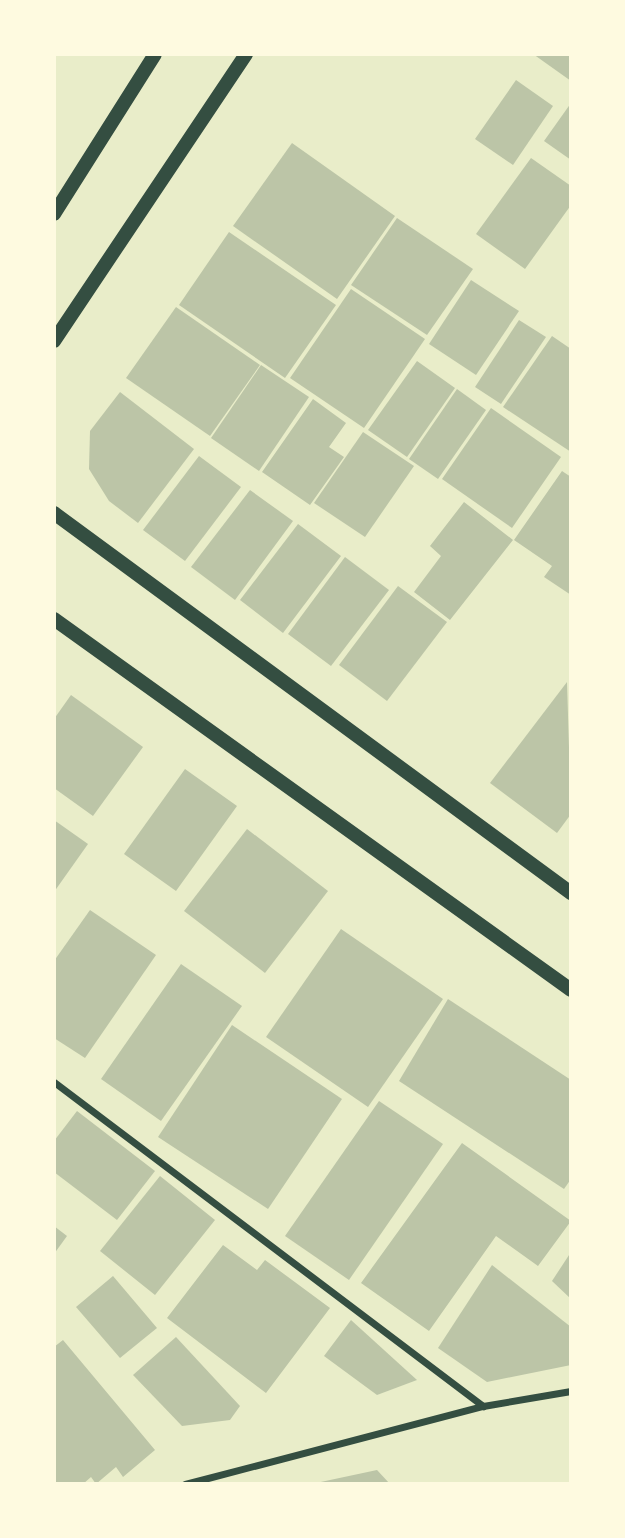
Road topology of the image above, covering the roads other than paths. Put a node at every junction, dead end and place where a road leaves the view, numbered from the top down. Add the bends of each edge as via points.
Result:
1 (155, 54) edge
2 (246, 54) edge
3 (54, 214) edge
4 (54, 341) edge
5 (54, 513) edge
6 (54, 619) edge
7 (571, 893) edge
8 (571, 990) edge
9 (54, 1082) edge
10 (571, 1391) edge
11 (483, 1406) junction
12 (184, 1484) edge

1 - 3 main road
2 - 4 main road
5 - 7 main road
6 - 8 main road
9 - 11 street
10 - 11 street
11 - 12 street

